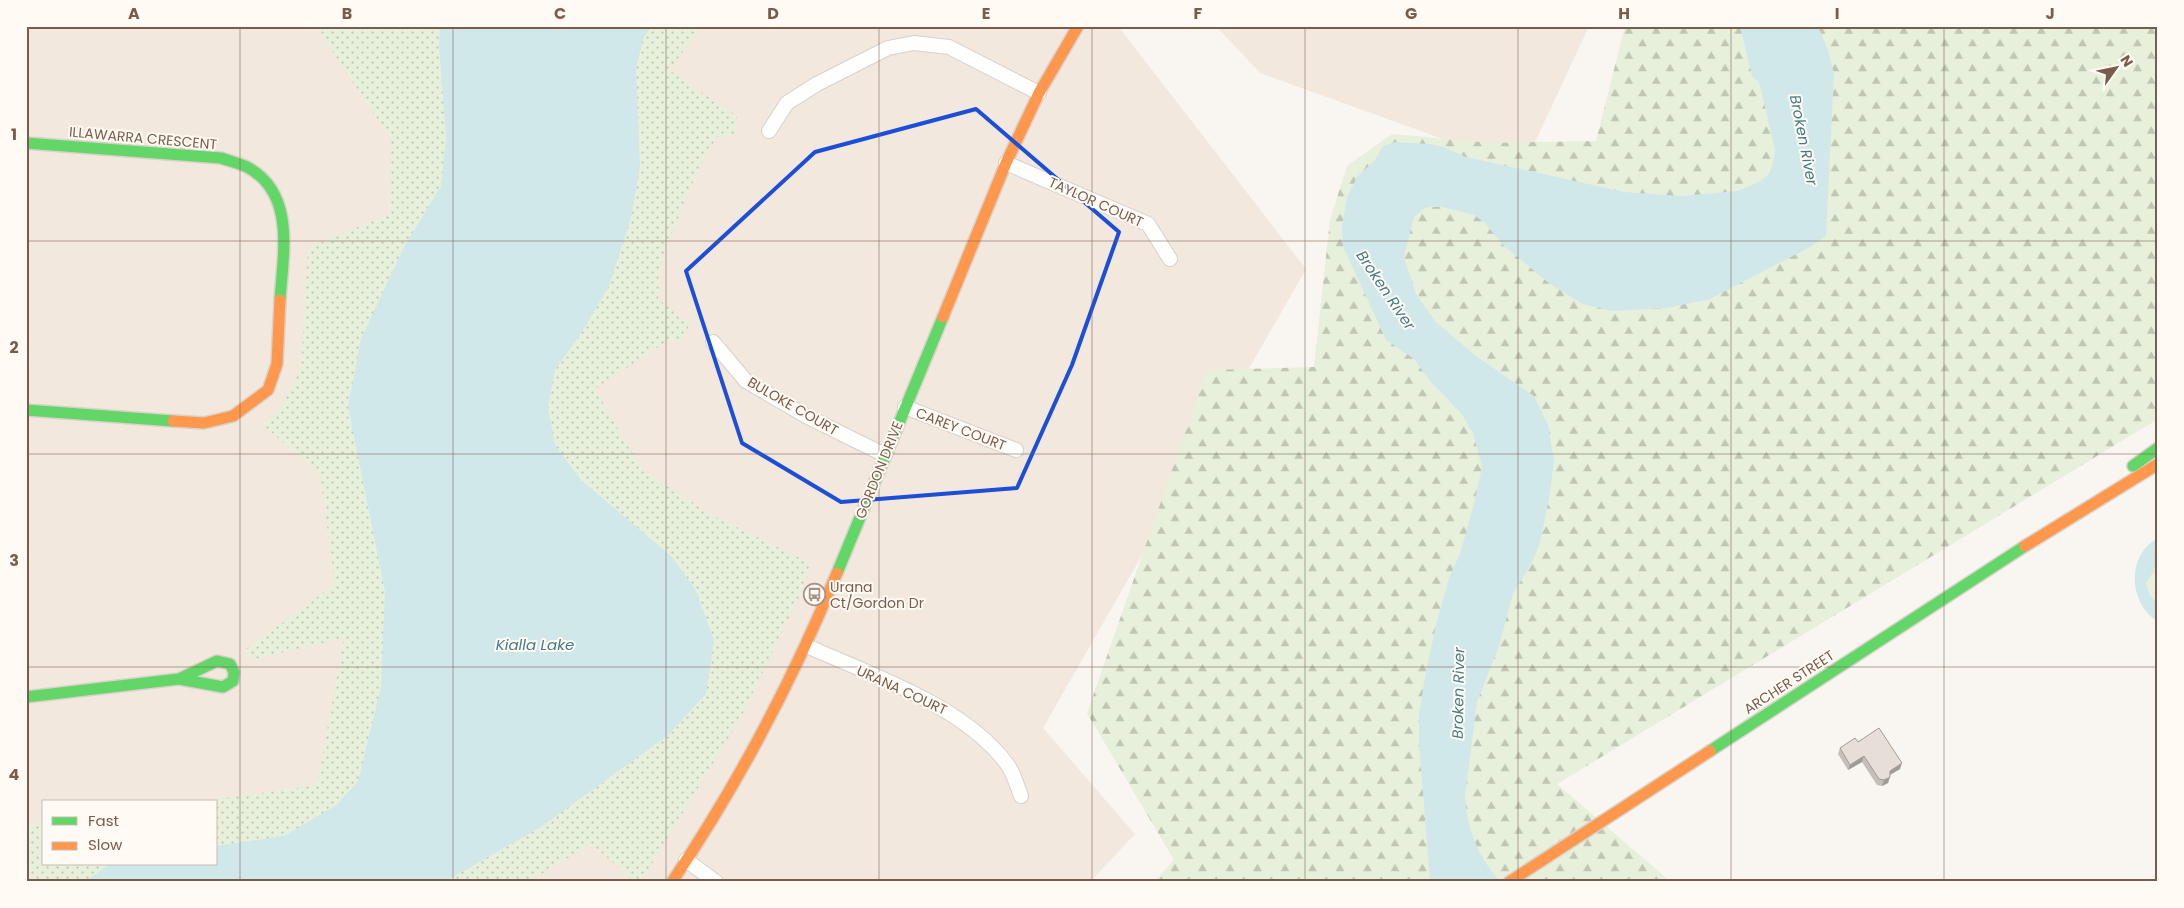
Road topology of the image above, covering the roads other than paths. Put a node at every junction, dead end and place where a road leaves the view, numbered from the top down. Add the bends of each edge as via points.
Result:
1 (1069, 26) edge
2 (1078, 26) edge
3 (1064, 48) junction
4 (1039, 93) junction
5 (769, 131) dead end
6 (26, 143) edge
7 (1006, 162) junction
8 (1170, 258) dead end
9 (713, 342) dead end
10 (905, 407) junction
11 (26, 410) edge
12 (2158, 448) edge
13 (1016, 450) dead end
14 (885, 455) junction
15 (2158, 464) edge
16 (2085, 507) junction
17 (807, 646) junction
18 (179, 679) dead end
19 (26, 698) edge
20 (1021, 796) dead end
21 (686, 860) junction
22 (672, 882) edge
23 (716, 882) edge
24 (1509, 882) edge

1 - 3 street, GORDON DRIVE
2 - 3 street, GORDON DRIVE
3 - 4 street, GORDON DRIVE
4 - 5 street via 949,47 914,43 888,48 817,84 787,103
4 - 7 street, GORDON DRIVE
6 - 11 street, ILLAWARRA CRESCENT via 221,158 247,167 267,183 278,201 284,225 277,364 268,390 254,403 234,416 204,423
7 - 8 street, TAYLOR COURT via 1148,224
7 - 10 street, GORDON DRIVE
9 - 14 street, BULOKE COURT via 746,381 806,416
10 - 13 street, CAREY COURT
10 - 14 street, GORDON DRIVE
12 - 16 street, ARCHER STREET via 2114,479
14 - 17 street, GORDON DRIVE
15 - 16 street, ARCHER STREET
16 - 24 street, ARCHER STREET
17 - 20 street, URANA COURT via 944,708 979,733 1008,765
17 - 21 street, GORDON DRIVE via 747,763
18 - 19 street
21 - 22 street, GORDON DRIVE
21 - 23 street

